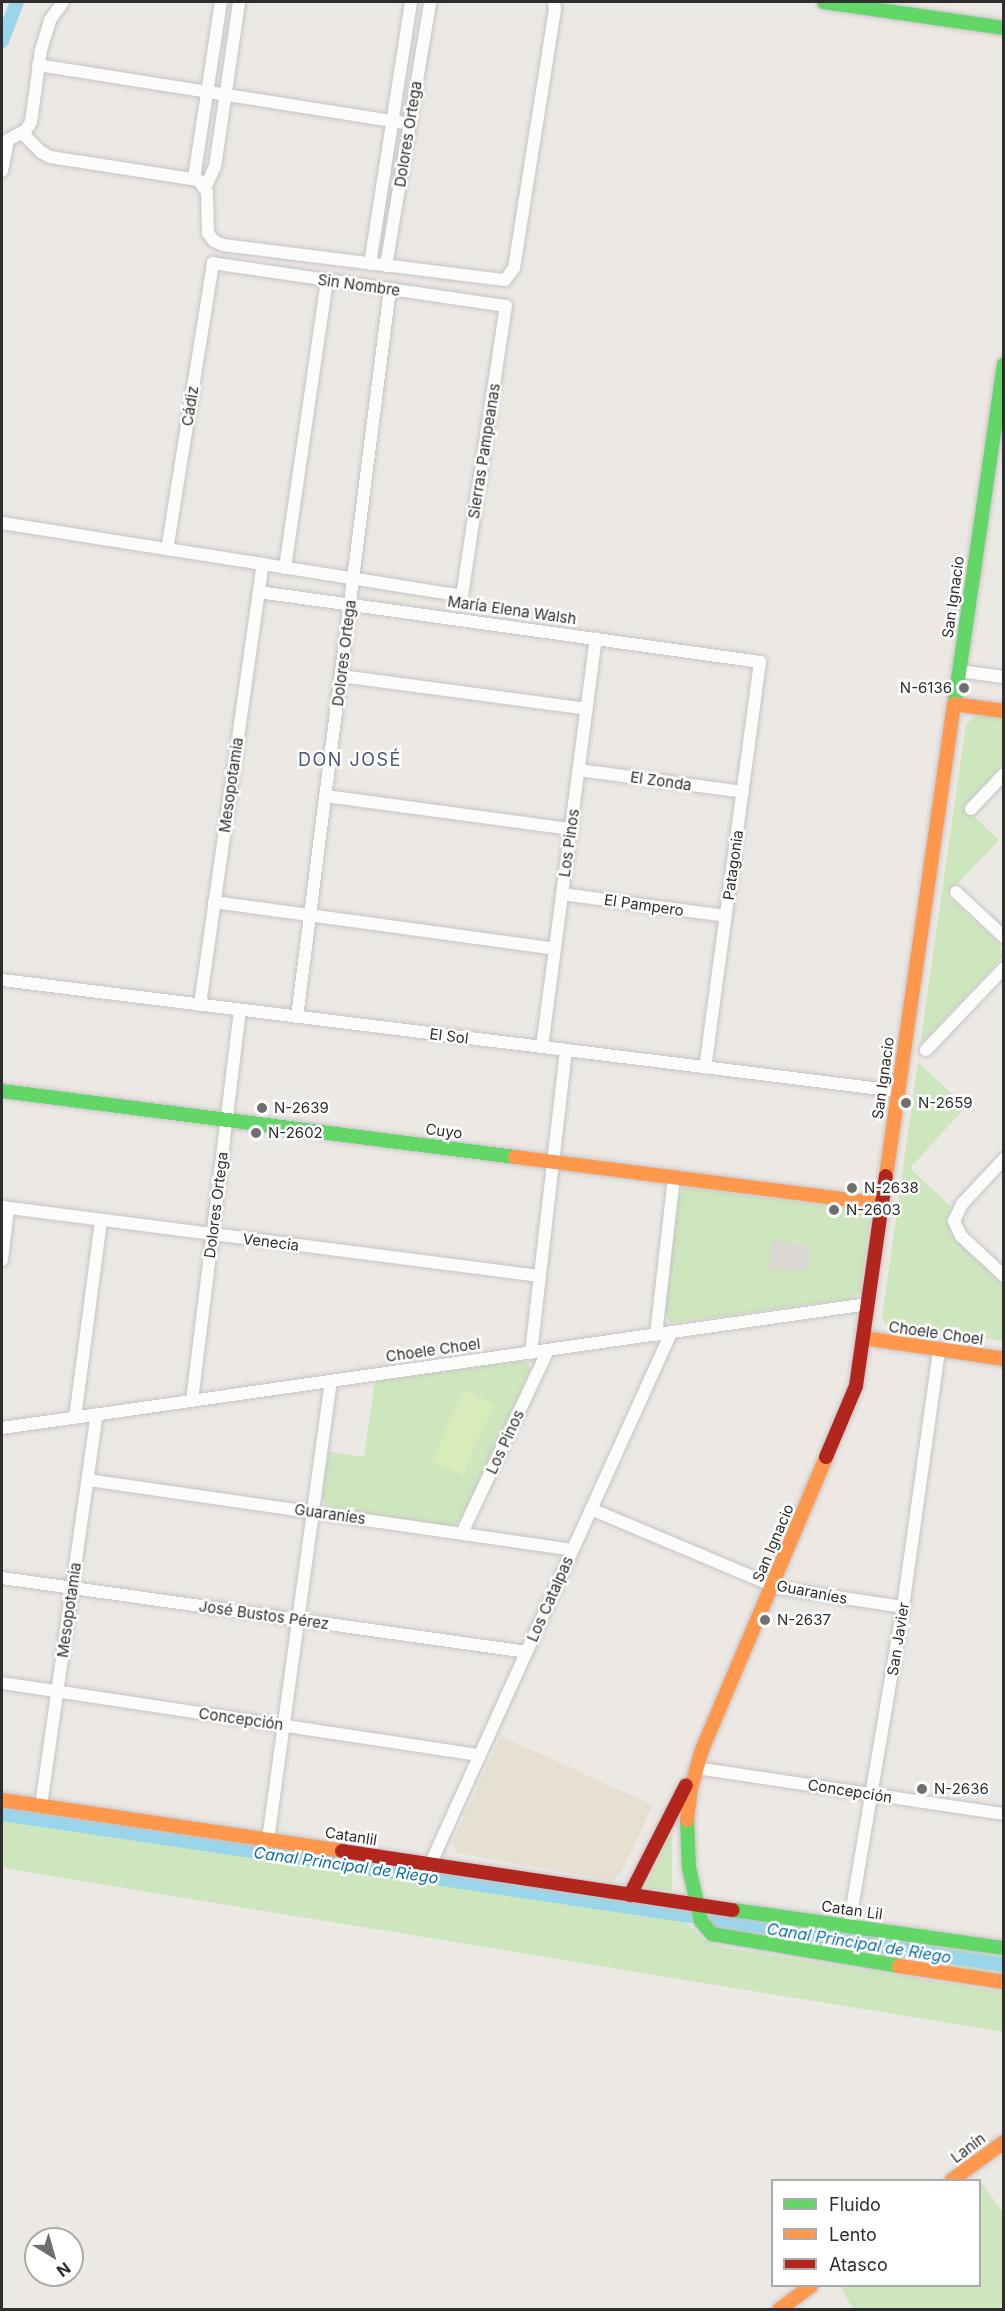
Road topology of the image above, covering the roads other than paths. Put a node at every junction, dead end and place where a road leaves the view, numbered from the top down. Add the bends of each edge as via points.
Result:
1 (63, 2) edge
2 (221, 2) edge
3 (239, 2) edge
4 (411, 2) edge
5 (430, 2) edge
6 (554, 2) edge
7 (824, 2) edge
8 (1004, 28) edge
9 (38, 65) junction
10 (208, 92) junction
11 (225, 95) junction
12 (392, 121) junction
13 (410, 124) junction
14 (22, 134) junction
15 (2, 171) edge
16 (194, 178) junction
17 (205, 188) junction
18 (213, 263) joint
19 (370, 264) junction
20 (386, 267) junction
21 (327, 280) junction
22 (390, 289) junction
23 (506, 306) joint
24 (1004, 365) edge
25 (1001, 401) edge
26 (2, 523) edge
27 (167, 549) junction
28 (263, 564) junction
29 (285, 568) junction
30 (353, 579) junction
31 (259, 592) junction
32 (462, 596) joint
33 (350, 605) junction
34 (596, 639) junction
35 (760, 662) joint
36 (959, 671) junction
37 (341, 676) junction
38 (1004, 677) edge
39 (954, 704) junction
40 (587, 709) junction
41 (1004, 711) edge
42 (579, 770) junction
43 (1004, 774) edge
44 (742, 792) junction
45 (326, 796) junction
46 (971, 808) dead end
47 (571, 829) junction
48 (956, 892) dead end
49 (562, 894) junction
50 (214, 902) junction
51 (310, 915) junction
52 (726, 916) junction
53 (1004, 937) edge
54 (555, 949) junction
55 (1004, 968) edge
56 (2, 980) edge
57 (200, 1005) junction
58 (240, 1010) junction
59 (297, 1017) junction
60 (542, 1047) junction
61 (566, 1050) junction
62 (926, 1050) dead end
63 (705, 1067) junction
64 (2, 1091) edge
65 (897, 1091) junction
66 (226, 1120) junction
67 (1004, 1160) edge
68 (553, 1162) junction
69 (674, 1177) junction
70 (882, 1204) junction
71 (5, 1207) edge
72 (101, 1220) junction
73 (212, 1234) junction
74 (2, 1260) edge
75 (540, 1276) junction
76 (1004, 1276) edge
77 (868, 1304) junction
78 (671, 1333) junction
79 (656, 1335) junction
80 (864, 1338) junction
81 (548, 1350) junction
82 (939, 1350) junction
83 (531, 1353) junction
84 (1004, 1359) edge
85 (332, 1381) junction
86 (192, 1401) junction
87 (97, 1414) junction
88 (75, 1418) junction
89 (2, 1428) edge
90 (88, 1480) junction
91 (591, 1509) junction
92 (313, 1512) junction
93 (462, 1533) junction
94 (572, 1550) junction
95 (2, 1578) edge
96 (772, 1586) junction
97 (73, 1588) junction
98 (903, 1607) junction
99 (298, 1619) junction
100 (527, 1652) junction
101 (2, 1683) edge
102 (58, 1692) junction
103 (284, 1725) junction
104 (480, 1755) junction
105 (696, 1768) junction
106 (872, 1794) junction
107 (2, 1800) edge
108 (41, 1806) junction
109 (1004, 1814) edge
110 (267, 1840) junction
111 (430, 1865) junction
112 (630, 1895) junction
113 (697, 1904) junction
114 (849, 1926) junction
115 (1004, 1948) edge
116 (1004, 1982) edge
117 (1004, 2142) edge
118 (955, 2179) edge
119 (810, 2287) edge
120 (779, 2310) edge

1 - 9 street via 50,20
2 - 10 street
3 - 11 street
4 - 12 street, Dolores Ortega
5 - 13 street, Dolores Ortega
6 - 20 street via 510,277 497,281
7 - 8 street
9 - 10 street
9 - 14 street via 33,116
10 - 11 street
10 - 16 street
11 - 12 street
11 - 17 street via 215,167
12 - 13 street
12 - 19 street, Dolores Ortega
13 - 20 street, Dolores Ortega
14 - 15 street via 8,140
14 - 16 street via 50,157
16 - 17 street
17 - 19 street via 206,228 210,237 223,245
18 - 21 street, Sin Nombre
18 - 27 street, Cádiz
19 - 20 street
21 - 22 street, Sin Nombre
21 - 29 street
22 - 23 street, Sin Nombre
22 - 30 street, Dolores Ortega
23 - 32 street, Sierras Pampeanas
24 - 25 street, San Ignacio
25 - 36 street, San Ignacio
26 - 27 street, María Elena Walsh
27 - 28 street, María Elena Walsh
28 - 29 street, María Elena Walsh
28 - 31 street, Mesopotamia
29 - 30 street, María Elena Walsh
30 - 32 street, María Elena Walsh
30 - 33 street, Dolores Ortega
31 - 33 street, María Elena Walsh
31 - 50 street, Mesopotamia
33 - 34 street, María Elena Walsh
33 - 37 street, Dolores Ortega
34 - 35 street, María Elena Walsh
34 - 40 street, Los Pinos
35 - 44 street, Patagonia
36 - 38 street
36 - 39 street, San Ignacio
37 - 40 street
37 - 45 street, Dolores Ortega
39 - 41 street
39 - 65 street, San Ignacio
40 - 42 street, Los Pinos
42 - 44 street, El Zonda
42 - 47 street, Los Pinos
43 - 46 street
44 - 52 street, Patagonia
45 - 47 street
45 - 51 street, Dolores Ortega
47 - 49 street, Los Pinos
48 - 53 street
49 - 52 street, El Pampero
49 - 54 street, Los Pinos
50 - 51 street
50 - 57 street, Mesopotamia
51 - 54 street
51 - 59 street, Dolores Ortega
52 - 63 street, Patagonia
54 - 60 street, Los Pinos
55 - 62 street
56 - 57 street, El Sol
57 - 58 street, El Sol
58 - 59 street, El Sol
58 - 66 street, Dolores Ortega
59 - 60 street, El Sol
60 - 61 street, El Sol
61 - 63 street, El Sol
61 - 68 street
63 - 65 street, El Sol
64 - 66 street, Cuyo
65 - 70 street, San Ignacio
66 - 68 street, Cuyo
66 - 73 street, Dolores Ortega
67 - 76 street via 962,1204 954,1221 961,1236
68 - 69 street, Cuyo
68 - 75 street
69 - 70 street, Cuyo
69 - 79 street
70 - 77 street, San Ignacio
71 - 72 street, Venecia
71 - 74 street
72 - 73 street, Venecia
72 - 88 street
73 - 75 street, Venecia
73 - 86 street, Dolores Ortega
75 - 83 street
77 - 78 street, Choele Choel
77 - 80 street, San Ignacio
78 - 79 street, Choele Choel
78 - 91 street, Los Catalpas
79 - 81 street, Choele Choel
80 - 82 street, Choele Choel
80 - 96 street, San Ignacio via 850,1406
81 - 83 street, Choele Choel
81 - 93 street, Los Pinos
82 - 84 street, Choele Choel
82 - 98 street, San Javier
83 - 85 street, Choele Choel
85 - 86 street, Choele Choel
85 - 92 street
86 - 87 street, Choele Choel
87 - 88 street, Choele Choel
87 - 90 street, Mesopotamia
88 - 89 street, Choele Choel
90 - 92 street, Guaraníes
90 - 97 street, Mesopotamia
91 - 94 street, Los Catalpas
91 - 96 street, Guaraníes
92 - 93 street, Guaraníes
92 - 99 street
93 - 94 street, Guaraníes
94 - 100 street, Los Catalpas
95 - 97 street, José Bustos Pérez
96 - 98 street, Guaraníes
96 - 105 street, San Ignacio
97 - 99 street, José Bustos Pérez
97 - 102 street, Mesopotamia
98 - 106 street, San Javier
99 - 100 street, José Bustos Pérez
99 - 103 street
100 - 104 street, Los Catalpas
101 - 102 street, Concepción
102 - 103 street, Concepción
102 - 108 street, Mesopotamia
103 - 104 street, Concepción
103 - 110 street
104 - 111 street, Los Catalpas
105 - 106 street, Concepción
105 - 112 street, San Ignacio
105 - 113 street, San Ignacio via 686,1826
106 - 109 street, Concepción
106 - 114 street, San Javier
107 - 108 street, Catanlil
108 - 110 street, Catanlil
110 - 111 street, Catanlil
111 - 112 street, Catanlil
112 - 113 street, Catanlil
113 - 114 street, Catan Lil
113 - 116 street, San Ignacio via 707,1930 724,1938
114 - 115 street, Catan Lil
117 - 118 street, Lanín
119 - 120 street

